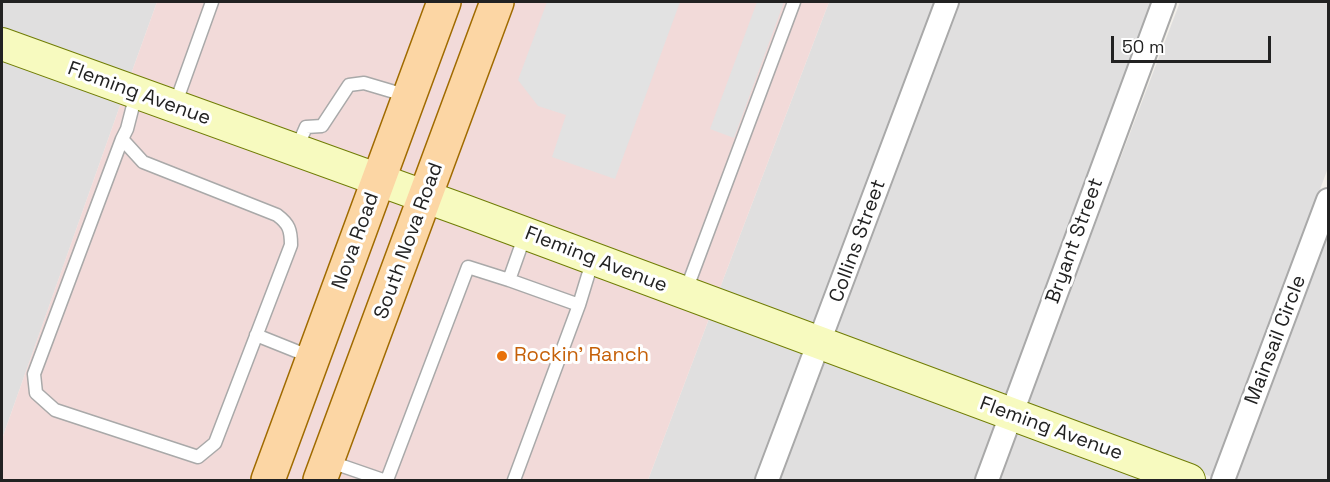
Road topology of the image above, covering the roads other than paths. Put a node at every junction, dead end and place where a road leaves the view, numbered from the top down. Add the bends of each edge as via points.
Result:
1 (212, 2) edge
2 (444, 2) edge
3 (497, 2) edge
4 (794, 2) edge
5 (947, 2) edge
6 (1164, 2) edge
7 (2, 44) edge
8 (137, 93) junction
9 (409, 96) junction
10 (174, 106) junction
11 (122, 139) junction
12 (296, 150) junction
13 (378, 180) junction
14 (425, 197) junction
15 (1329, 200) edge
16 (526, 234) junction
17 (593, 259) junction
18 (509, 280) junction
19 (684, 294) junction
20 (579, 305) junction
21 (256, 335) junction
22 (819, 345) junction
23 (313, 357) junction
24 (1011, 413) junction
25 (324, 470) edge
26 (267, 480) edge
27 (385, 480) edge
28 (514, 480) edge
29 (767, 480) edge
30 (987, 480) edge
31 (1188, 480) edge
32 (1223, 480) edge

1 - 10 lane
2 - 9 main road, Nova Road
3 - 14 main road, South Nova Road
4 - 19 lane
5 - 22 street, Collins Street
6 - 24 street, Bryant Street
7 - 8 street, Fleming Avenue
8 - 10 street, Fleming Avenue
8 - 11 lane
9 - 12 lane via 364,82 349,85 322,126 306,127
9 - 13 main road, Nova Road
10 - 12 street, Fleming Avenue
11 - 21 lane via 143,162 277,215 288,223 291,245
11 - 21 lane via 34,374 36,393 56,410 198,457 215,443
12 - 13 street, Fleming Avenue
13 - 14 street, Fleming Avenue
13 - 23 main road, Nova Road
14 - 16 street, Fleming Avenue
14 - 25 main road, South Nova Road
15 - 32 street, Mainsail Circle
16 - 17 street, Fleming Avenue
16 - 18 lane
17 - 19 street, Fleming Avenue
17 - 20 lane
18 - 20 lane
18 - 27 lane via 468,267
19 - 22 street, Fleming Avenue
20 - 28 lane
21 - 23 lane
22 - 24 street, Fleming Avenue
22 - 29 street, Collins Street
23 - 26 main road, Nova Road
24 - 30 street, Bryant Street
24 - 31 street, Fleming Avenue
25 - 27 lane

